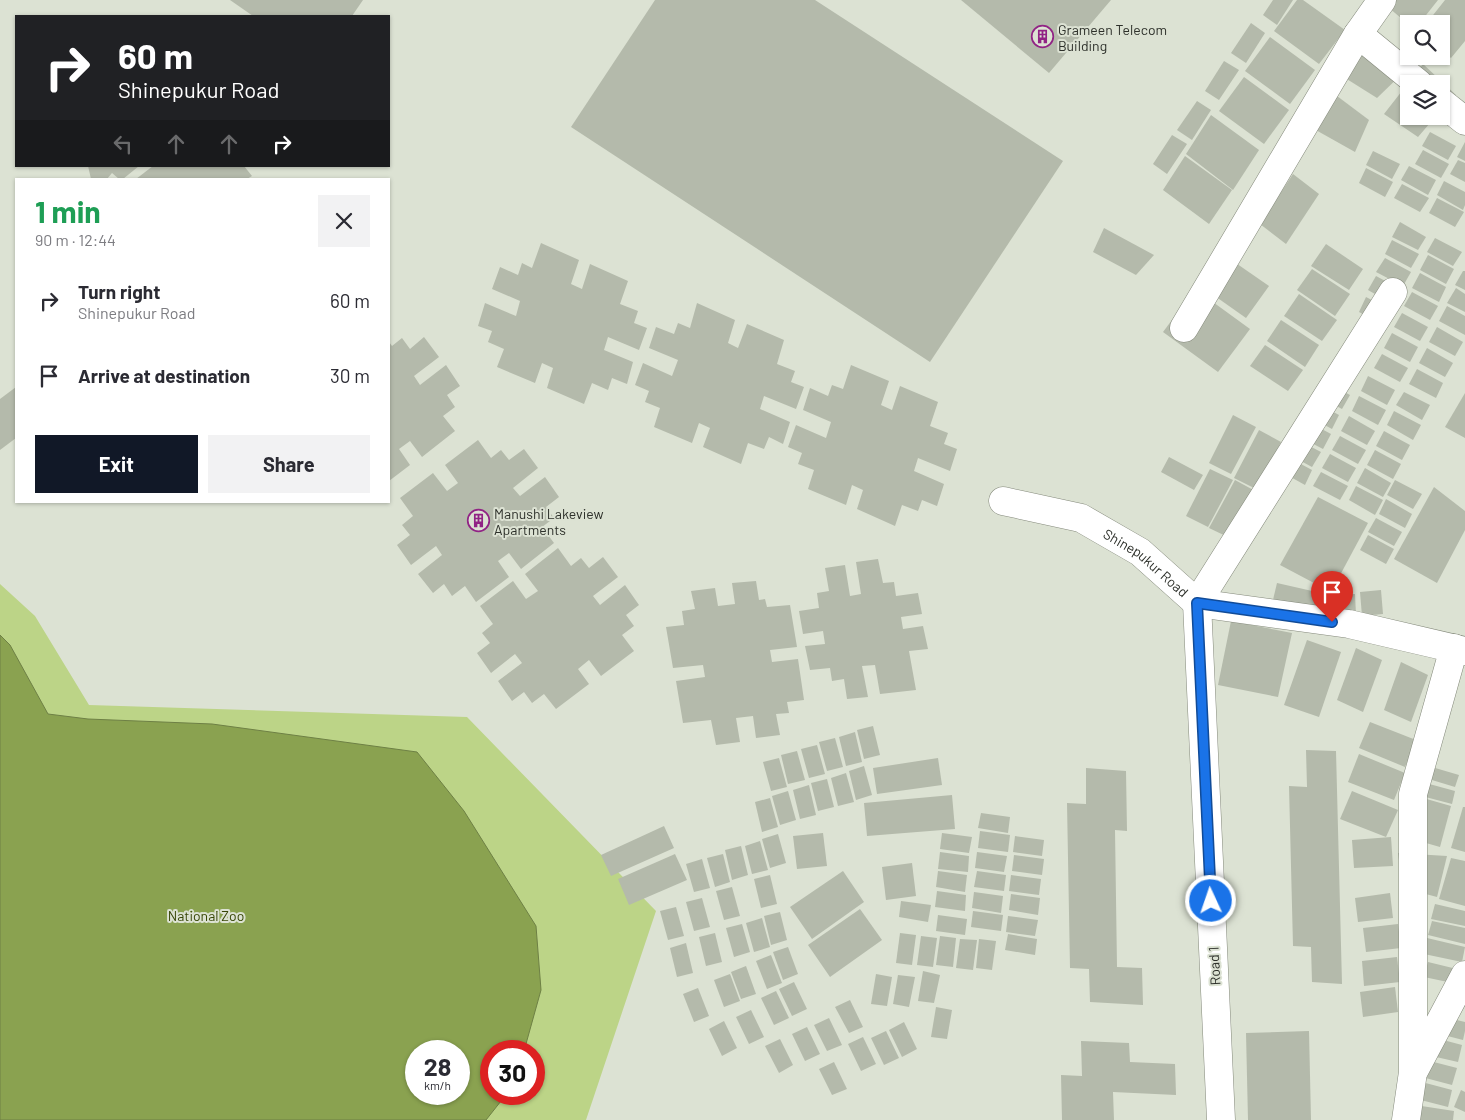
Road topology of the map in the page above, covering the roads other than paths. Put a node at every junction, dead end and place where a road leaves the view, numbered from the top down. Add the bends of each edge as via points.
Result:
1 (1382, 0) edge
2 (1358, 34) junction
3 (1408, 75) edge
4 (1450, 109) edge
5 (1465, 121) edge
6 (1393, 292) dead end
7 (1184, 328) dead end
8 (1003, 501) dead end
9 (1197, 603) junction
10 (1460, 650) edge
11 (1465, 975) edge
12 (1413, 1072) junction
13 (1221, 1120) edge
14 (1406, 1120) edge

1 - 2 street
2 - 3 street
2 - 7 street
4 - 5 street
6 - 9 street
8 - 9 street, Shinepukur Road via 1081,518 1140,552
9 - 10 street, Shinepukur Road via 1349,624
9 - 13 street, Road 1
10 - 12 street via 1413,794
11 - 12 street
12 - 14 street

